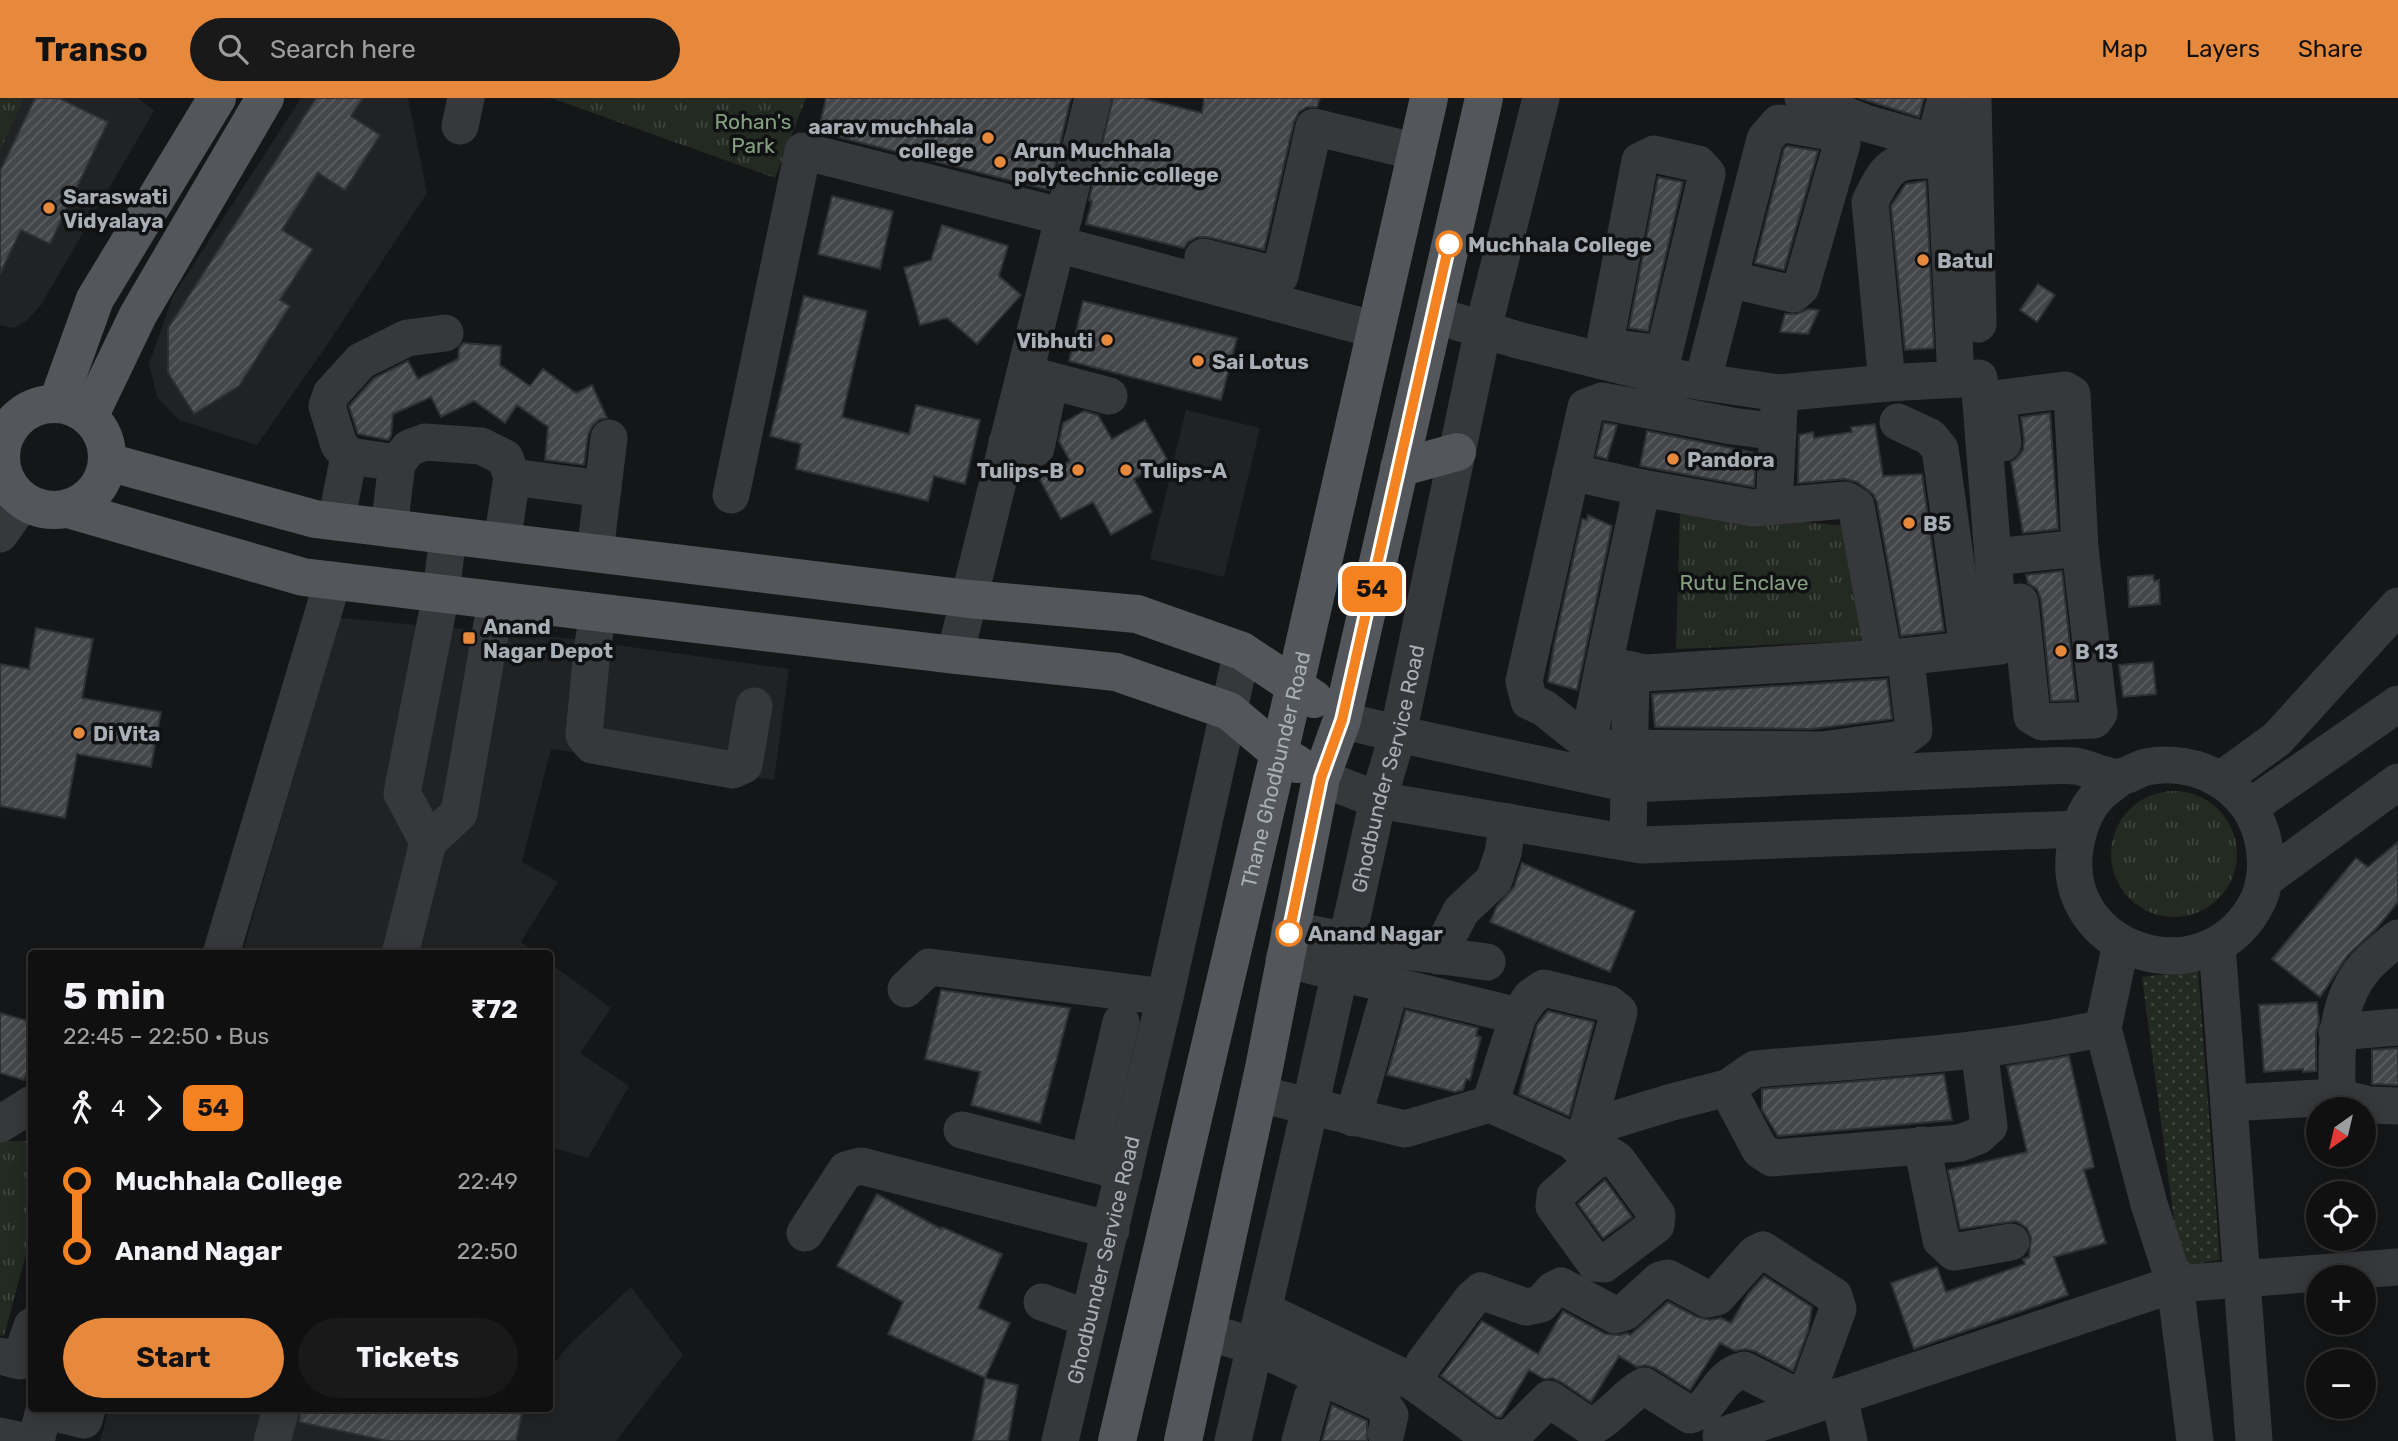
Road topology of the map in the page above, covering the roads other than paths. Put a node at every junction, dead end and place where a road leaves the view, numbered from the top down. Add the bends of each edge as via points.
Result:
1 (217, 98) edge
2 (265, 98) edge
3 (1093, 98) edge
4 (1429, 98) edge
5 (1484, 98) edge
6 (1541, 98) edge
7 (1803, 98) edge
8 (1946, 98) edge
9 (1973, 98) edge
10 (1934, 142) junction
11 (1417, 152) junction
12 (1974, 155) junction
13 (1060, 230) junction
14 (1203, 257) dead end
15 (1729, 279) dead end
16 (1434, 315) junction
17 (1483, 328) junction
18 (1376, 330) junction
19 (445, 333) dead end
20 (1662, 364) junction
21 (2073, 369) dead end
22 (1037, 377) junction
23 (1967, 379) junction
24 (1703, 380) junction
25 (1887, 383) junction
26 (1779, 393) junction
27 (1110, 396) dead end
28 (73, 410) junction
29 (6, 421) edge
30 (1898, 422) dead end
31 (1778, 432) junction
32 (609, 438) dead end
33 (1015, 444) junction
34 (1457, 452) junction
35 (349, 456) junction
36 (1985, 457) junction
37 (108, 462) junction
38 (397, 463) junction
39 (1942, 463) junction
40 (1399, 468) junction
41 (1571, 472) junction
42 (512, 477) junction
43 (8, 485) edge
44 (1642, 488) junction
45 (603, 489) junction
46 (731, 495) dead end
47 (1774, 506) junction
48 (68, 509) junction
49 (336, 522) junction
50 (389, 529) junction
51 (0, 534) edge
52 (448, 535) junction
53 (502, 542) junction
54 (2080, 548) junction
55 (595, 552) junction
56 (999, 552) dead end
57 (2004, 556) junction
58 (333, 580) junction
59 (441, 594) junction
60 (969, 599) junction
61 (496, 601) junction
62 (2398, 606) edge
63 (598, 613) junction
64 (1984, 648) junction
65 (1242, 651) junction
66 (430, 653) junction
67 (955, 655) junction
68 (1898, 657) junction
69 (485, 663) junction
70 (1617, 667) junction
71 (1295, 684) junction
72 (2398, 705) edge
73 (754, 706) dead end
74 (1229, 711) junction
75 (1342, 720) junction
76 (1398, 734) junction
77 (1588, 743) junction
78 (1631, 748) junction
79 (1279, 753) junction
80 (2019, 767) junction
81 (1321, 778) junction
82 (2119, 778) junction
83 (2222, 779) junction
84 (2398, 782) edge
85 (1629, 784) junction
86 (1378, 800) junction
87 (2250, 807) junction
88 (2078, 829) junction
89 (428, 842) junction
90 (1628, 842) junction
91 (1512, 843) junction
92 (2264, 880) junction
93 (2398, 938) edge
94 (1287, 944) junction
95 (2121, 944) junction
96 (2217, 945) junction
97 (222, 950) edge
98 (402, 950) edge
99 (1343, 956) junction
100 (1438, 956) junction
101 (1487, 962) dead end
102 (1391, 986) junction
103 (906, 989) dead end
104 (1166, 997) junction
105 (1518, 1016) junction
106 (1121, 1022) dead end
107 (2398, 1027) edge
108 (2103, 1028) junction
109 (2337, 1032) junction
110 (1979, 1049) junction
111 (1727, 1088) junction
112 (1258, 1094) junction
113 (2337, 1097) edge
114 (2306, 1099) edge
115 (2229, 1103) junction
116 (1490, 1104) junction
117 (2376, 1105) edge
118 (28, 1106) edge
119 (2398, 1106) edge
120 (1310, 1107) junction
121 (1353, 1118) junction
122 (0, 1124) edge
123 (962, 1130) dead end
124 (1584, 1144) junction
125 (1922, 1145) junction
126 (1088, 1163) junction
127 (1124, 1172) junction
128 (1111, 1230) junction
129 (805, 1233) dead end
130 (2011, 1242) dead end
131 (2398, 1267) edge
132 (2242, 1280) junction
133 (2175, 1284) junction
134 (1042, 1302) dead end
135 (1263, 1310) junction
136 (1090, 1319) junction
137 (1207, 1332) junction
138 (28, 1338) edge
139 (1255, 1346) junction
140 (0, 1356) edge
141 (1415, 1383) junction
142 (1839, 1396) junction
143 (1312, 1398) dead end
144 (43, 1412) edge
145 (52, 1412) edge
146 (86, 1412) edge
147 (280, 1412) edge
148 (1385, 1433) dead end
149 (0, 1436) edge
150 (1721, 1436) dead end
151 (23, 1441) edge
152 (36, 1441) edge
153 (272, 1441) edge
154 (1060, 1441) edge
155 (1116, 1441) edge
156 (1183, 1441) edge
157 (1233, 1441) edge
158 (1300, 1441) edge
159 (1849, 1441) edge
160 (2196, 1441) edge
161 (2254, 1441) edge

1 - 28 main road via 95,299
2 - 28 main road via 138,315
3 - 13 street
4 - 11 main road, Thane Ghodbunder Road
5 - 16 main road
6 - 17 street, Ghodbunder Service Road
7 - 10 street via 1865,123
8 - 10 street
9 - 12 street
10 - 12 street
11 - 14 street via 1314,127 1280,276
11 - 18 main road, Thane Ghodbunder Road
12 - 23 street
13 - 18 street
13 - 22 street
13 - 46 street via 803,151
15 - 24 street
16 - 17 street
16 - 40 main road
17 - 20 street via 1518,340
17 - 34 street, Ghodbunder Service Road
18 - 71 main road, Thane Ghodbunder Road
19 - 35 street via 407,338 361,361 331,394 327,406 339,444
20 - 20 street via 1707,174 1698,164 1654,155 1640,161 1606,337 1616,348
20 - 24 street
21 - 23 street
22 - 27 street
22 - 33 street
23 - 25 street
23 - 25 street via 1946,167 1940,160 1905,160 1891,167 1870,202
23 - 36 street
24 - 26 street
25 - 26 street
26 - 31 street
28 - 29 main road via 32,409
28 - 37 main road via 104,437
29 - 43 main road via 1,451
30 - 39 street via 1930,437 1940,449
31 - 41 street via 1602,401 1586,407
31 - 47 street
32 - 45 street
33 - 56 street
33 - 60 street
34 - 40 main road
34 - 76 street, Ghodbunder Service Road
35 - 38 street
35 - 49 street
36 - 39 street
36 - 57 street
37 - 48 main road via 95,492
37 - 49 main road
38 - 42 street via 409,448 425,442 481,446 505,458
38 - 50 street
39 - 64 street
40 - 75 main road
41 - 44 street
41 - 77 street via 1524,681 1529,701
42 - 45 street
42 - 53 street
43 - 48 main road via 40,509
43 - 51 street via 16,511
44 - 47 street via 1753,508
44 - 70 street
45 - 55 street
47 - 68 street via 1846,500 1856,506
48 - 58 main road via 303,577
49 - 50 main road
50 - 52 main road
52 - 53 main road
52 - 59 street
53 - 55 main road
54 - 57 street
54 - 57 street via 2072,394 2065,390 2003,398 1998,405
54 - 57 street via 2099,713 2094,720 2042,722 2032,716
55 - 60 main road
57 - 64 street
58 - 59 main road
58 - 97 street
59 - 61 main road
59 - 66 street
60 - 65 main road via 1137,614
60 - 67 street
61 - 63 main road
61 - 69 street
62 - 83 street via 2277,739
63 - 67 main road
63 - 73 street via 584,735 592,745 733,770 744,765
64 - 68 street
64 - 80 street via 2016,733
65 - 71 main road
65 - 74 street, Ghodbunder Service Road
66 - 69 street
66 - 89 street via 402,793
67 - 74 main road via 1116,672
68 - 70 street via 1645,673
68 - 78 street via 1906,661 1914,730 1901,739 1823,750
69 - 89 street via 459,813
70 - 77 street
70 - 78 street
71 - 75 main road
71 - 79 main road, Thane Ghodbunder Road
72 - 87 street
74 - 79 main road
74 - 104 street, Ghodbunder Service Road
75 - 76 street
75 - 81 main road
76 - 85 street
76 - 86 street, Ghodbunder Service Road
77 - 78 street
78 - 85 street
79 - 81 main road
79 - 155 main road, Thane Ghodbunder Road
80 - 82 street via 2075,766
80 - 85 street
81 - 86 street
81 - 94 main road
82 - 83 street via 2171,764
82 - 88 street via 2094,800
83 - 87 street
84 - 92 street
85 - 90 street
86 - 91 street
86 - 99 street, Ghodbunder Service Road
87 - 92 street via 2266,850
88 - 90 street
88 - 95 street via 2073,862 2079,894 2095,922
89 - 98 street
90 - 91 street
91 - 100 street via 1494,880 1461,911
92 - 96 street via 2247,918
93 - 109 street via 2365,967 2346,999
94 - 99 street
94 - 112 main road
95 - 96 street via 2144,954 2169,957
95 - 108 street
96 - 115 street
99 - 100 street via 1375,947
99 - 102 street
99 - 120 street, Ghodbunder Service Road
100 - 101 street
102 - 105 street
102 - 121 street
103 - 104 street via 929,967
104 - 127 street, Ghodbunder Service Road
105 - 116 street
105 - 124 street via 1544,988 1609,1004 1619,1012
106 - 126 street
107 - 109 street
108 - 110 street
108 - 133 street
109 - 113 street
110 - 111 street via 1755,1069
110 - 125 street via 1989,1126 1960,1143
111 - 124 street via 1672,1102
111 - 125 street via 1760,1150 1772,1158
112 - 120 street
112 - 137 main road
114 - 115 street
115 - 132 street
116 - 121 street via 1405,1129
116 - 124 street
117 - 119 street
118 - 122 street
120 - 121 street
120 - 135 street, Ghodbunder Service Road
123 - 126 street
125 - 130 street via 1941,1240 1954,1252
126 - 127 street
127 - 128 street, Ghodbunder Service Road
128 - 129 street via 861,1166 846,1171
128 - 136 street, Ghodbunder Service Road
131 - 132 street
132 - 133 street
132 - 161 street
133 - 142 street
133 - 160 street
134 - 136 street
135 - 139 street, Ghodbunder Service Road
135 - 141 street
136 - 154 street, Ghodbunder Service Road
137 - 139 street
137 - 156 main road
138 - 140 street via 20,1361
139 - 148 street via 1383,1405 1390,1415
139 - 157 street, Ghodbunder Service Road
141 - 141 street via 1489,1437 1509,1439 1549,1399 1591,1427 1644,1385 1690,1415 1698,1413 1731,1373 1744,1370 1795,1395 1810,1385 1838,1310 1834,1296 1763,1250 1717,1297 1707,1299 1668,1279 1660,1280 1625,1312 1615,1315 1561,1286 1542,1304 1526,1307 1481,1292 1424,1363
142 - 150 street
142 - 159 street
143 - 158 street
144 - 152 street
145 - 146 street via 84,1420
147 - 153 street
149 - 151 street

